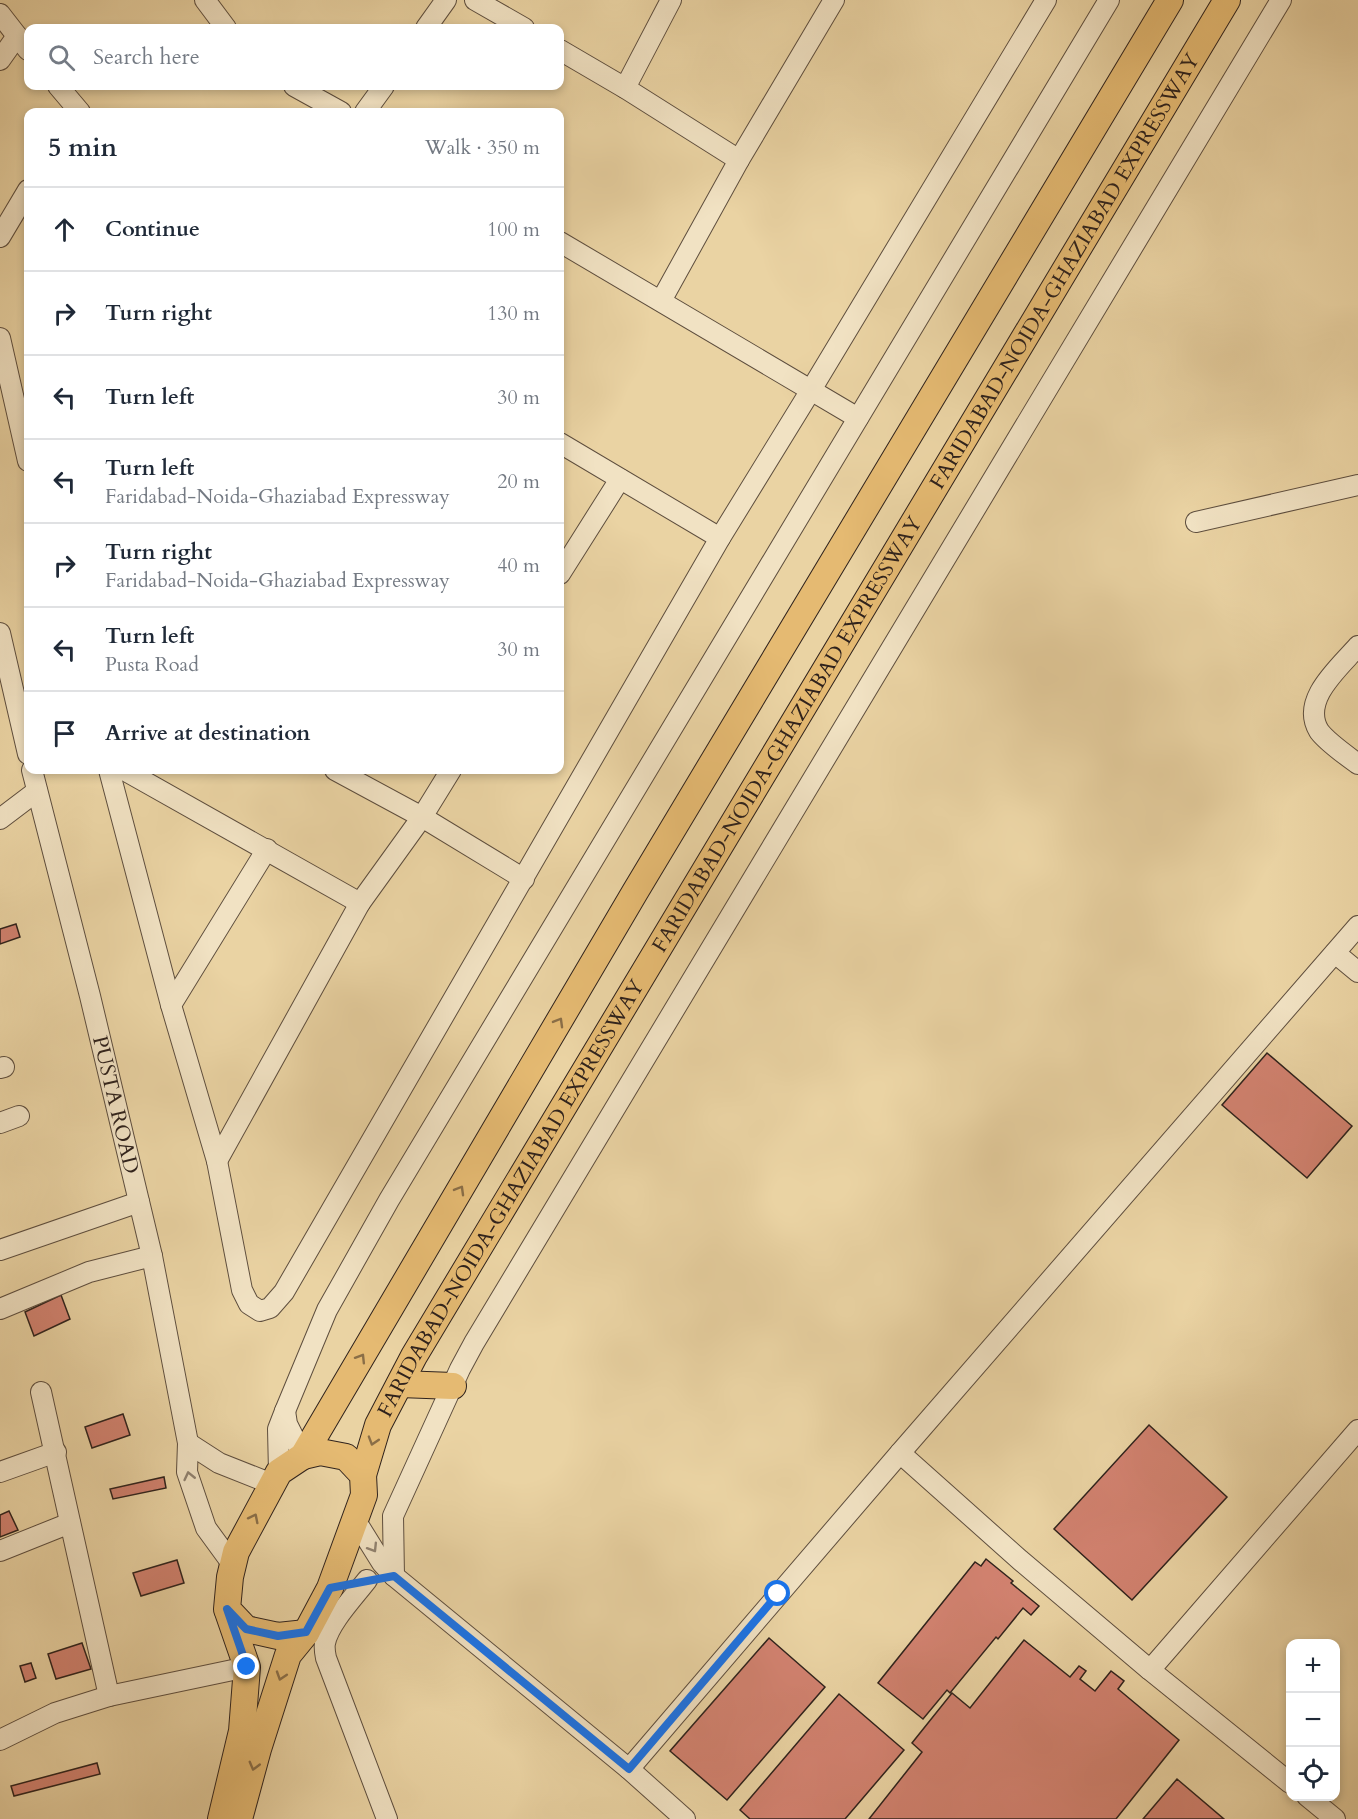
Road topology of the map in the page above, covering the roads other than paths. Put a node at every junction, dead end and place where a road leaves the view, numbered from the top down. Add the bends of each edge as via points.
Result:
1 (205, 0) edge
2 (446, 0) edge
3 (476, 0) edge
4 (670, 0) edge
5 (834, 0) edge
6 (1046, 0) edge
7 (1109, 0) edge
8 (1170, 0) edge
9 (1227, 0) edge
10 (1281, 0) edge
11 (0, 14) edge
12 (223, 24) edge
13 (429, 24) edge
14 (517, 24) edge
15 (23, 43) edge
16 (564, 52) edge
17 (0, 60) edge
18 (625, 88) junction
19 (61, 90) edge
20 (301, 90) edge
21 (381, 90) edge
22 (75, 108) edge
23 (334, 108) edge
24 (368, 108) edge
25 (739, 160) junction
26 (24, 197) edge
27 (0, 237) edge
28 (564, 244) edge
29 (661, 302) junction
30 (0, 338) edge
31 (812, 390) junction
32 (24, 405) edge
33 (17, 417) junction
34 (858, 418) junction
35 (24, 445) edge
36 (564, 445) edge
37 (620, 479) junction
38 (1358, 484) edge
39 (1196, 522) dead end
40 (720, 538) junction
41 (564, 567) edge
42 (0, 633) edge
43 (1358, 646) edge
44 (24, 737) edge
45 (1358, 764) edge
46 (33, 774) edge
47 (110, 774) edge
48 (131, 774) edge
49 (342, 774) edge
50 (449, 774) edge
51 (37, 792) junction
52 (422, 817) junction
53 (0, 819) edge
54 (267, 849) junction
55 (524, 879) junction
56 (360, 903) junction
57 (1358, 926) edge
58 (1335, 953) junction
59 (1358, 972) edge
60 (171, 1005) junction
61 (19, 1116) dead end
62 (0, 1124) edge
63 (217, 1161) junction
64 (139, 1202) junction
65 (0, 1250) edge
66 (152, 1256) junction
67 (0, 1309) edge
68 (400, 1384) junction
69 (453, 1386) junction
70 (41, 1392) dead end
71 (285, 1411) junction
72 (1358, 1430) edge
73 (188, 1443) junction
74 (56, 1452) junction
75 (900, 1453) junction
76 (303, 1456) junction
77 (0, 1472) edge
78 (363, 1475) junction
79 (275, 1478) junction
80 (354, 1518) junction
81 (70, 1523) junction
82 (0, 1551) edge
83 (233, 1565) junction
84 (394, 1576) junction
85 (367, 1580) junction
86 (330, 1588) junction
87 (227, 1609) junction
88 (306, 1632) junction
89 (247, 1667) junction
90 (1150, 1670) junction
91 (109, 1696) junction
92 (0, 1740) edge
93 (629, 1769) junction
94 (1286, 1780) edge
95 (1312, 1801) edge
96 (221, 1819) edge
97 (239, 1819) edge
98 (387, 1819) edge
99 (685, 1819) edge
100 (1335, 1819) edge

1 - 12 street
2 - 13 street
3 - 14 street
4 - 18 street
5 - 25 street
6 - 31 street
7 - 34 street
76 -> 8 main road via 635,892
9 - 68 main road, FARIDABAD-NOIDA-GHAZIABAD EXPRESSWAY
10 - 69 street via 474,1343
11 - 15 street
15 - 17 street
16 - 18 street
18 - 25 street
19 - 22 street
20 - 23 street
21 - 24 street
25 - 29 street
26 - 27 street
28 - 29 street
29 - 31 street
30 - 33 street
31 - 34 street
31 - 40 street
32 - 33 street
33 - 35 street
34 - 71 street via 389,1200 327,1310
36 - 37 street
37 - 40 street
37 - 41 street
38 - 39 street
40 - 55 street
42 - 44 street
43 - 45 street via 1317,697 1312,716 1320,733
46 - 51 street, PUSTA ROAD
47 - 60 street
48 - 54 street
49 - 52 street
50 - 52 street
51 - 53 street
51 - 64 street, PUSTA ROAD
52 - 55 street
52 - 56 street
54 - 56 street
54 - 60 street
55 - 63 street via 284,1292 270,1308 260,1311 249,1304 242,1290
56 - 63 street
57 - 58 street
58 - 59 street
58 - 75 street
60 - 63 street
61 - 62 street
64 - 65 street
64 - 66 street, PUSTA ROAD
66 - 67 street via 89,1272
66 - 73 street, PUSTA ROAD
68 - 69 main road
68 -> 78 main road, FARIDABAD-NOIDA-GHAZIABAD EXPRESSWAY via 378,1425
69 - 84 street via 393,1515
70 - 74 street
71 - 76 street
71 - 79 street via 278,1429
72 - 90 street
73 - 79 street via 219,1463
83 -> 73 street, PUSTA ROAD via 206,1528 187,1472
74 - 77 street
74 - 81 street
75 - 90 street
75 - 93 street
76 - 78 main road via 320,1452 346,1456
76 - 79 main road
78 - 80 main road, FARIDABAD-NOIDA-GHAZIABAD EXPRESSWAY via 364,1495
83 -> 79 main road
80 -> 84 street
80 - 86 main road, FARIDABAD-NOIDA-GHAZIABAD EXPRESSWAY
81 - 82 street
81 - 91 street
83 - 87 main road
84 - 85 street
84 - 93 street
85 - 86 street
85 - 98 street via 336,1621 324,1646
86 - 88 main road, FARIDABAD-NOIDA-GHAZIABAD EXPRESSWAY
87 - 88 main road via 246,1629 278,1636
87 - 89 main road
88 -> 97 main road, FARIDABAD-NOIDA-GHAZIABAD EXPRESSWAY via 288,1655
89 - 91 street
89 - 96 main road via 242,1731
90 - 94 street
91 - 92 street via 55,1713
93 - 99 street
95 - 100 street

